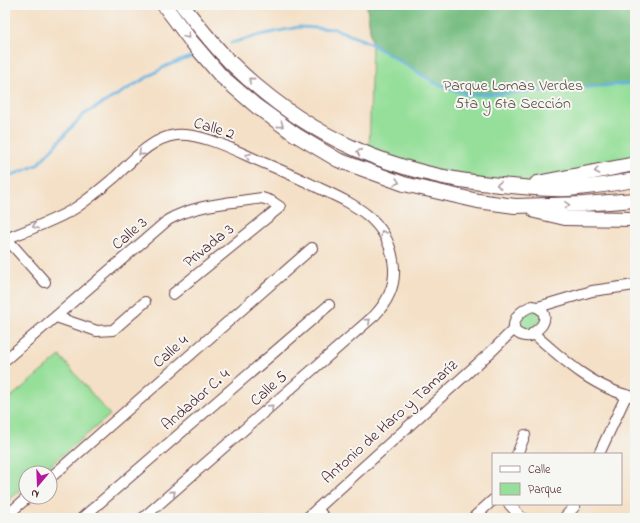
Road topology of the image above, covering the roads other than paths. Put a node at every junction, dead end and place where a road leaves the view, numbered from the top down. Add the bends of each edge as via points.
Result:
1 (164, 5) edge
2 (182, 5) edge
3 (635, 164) edge
4 (635, 180) edge
5 (517, 187) junction
6 (635, 200) edge
7 (515, 206) junction
8 (635, 219) edge
9 (263, 222) joint
10 (6, 238) edge
11 (312, 248) dead end
12 (395, 270) joint
13 (45, 282) dead end
14 (635, 285) edge
15 (173, 294) dead end
16 (145, 302) dead end
17 (329, 305) dead end
18 (541, 310) junction
19 (56, 317) junction
20 (537, 330) junction
21 (516, 331) junction
22 (5, 360) edge
23 (631, 397) edge
24 (525, 435) dead end
25 (517, 453) edge
26 (600, 453) edge
27 (58, 471) edge
28 (492, 501) edge
29 (19, 505) edge
30 (509, 505) edge
31 (575, 505) edge
32 (317, 509) junction
33 (5, 517) edge
34 (82, 518) edge
35 (143, 518) edge
36 (307, 518) edge
37 (325, 518) edge
38 (473, 518) edge
39 (522, 518) edge
40 (564, 518) edge
41 (571, 518) edge

1 -> 7 highway via 221,76 296,135 338,160 404,184 478,201
5 -> 2 highway via 444,178 405,168 347,146 305,123 264,92 231,62
3 -> 5 highway
4 - 5 highway via 568,189
7 -> 6 highway
7 - 8 highway via 565,218
9 - 15 street, Privada 3
9 - 19 street, Calle 3 via 280,207 262,198 179,213
12 -> 10 street, Calle 2 via 390,244 379,225 350,202 286,172 191,134 160,139 75,208
10 - 13 street
11 - 27 street, Calle 4
35 -> 12 street, Calle 5 via 375,315 391,292
14 - 18 street via 592,291 557,301
16 - 19 street via 113,330 97,331
17 - 34 street, Andador C. 4
18 - 20 street via 543,323
18 - 21 street via 532,306 521,312 515,320
19 - 22 street, Calle 3
20 - 21 street via 526,336
20 - 23 street via 554,352 571,366 598,383
21 - 32 street, Antonio de Haro y Tamaríz
23 - 26 street
24 - 25 street
28 - 38 street
29 - 33 street
30 - 39 street
31 - 40 street
31 - 41 street
32 - 36 street, Antonio de Haro y Tamaríz
32 - 37 street

